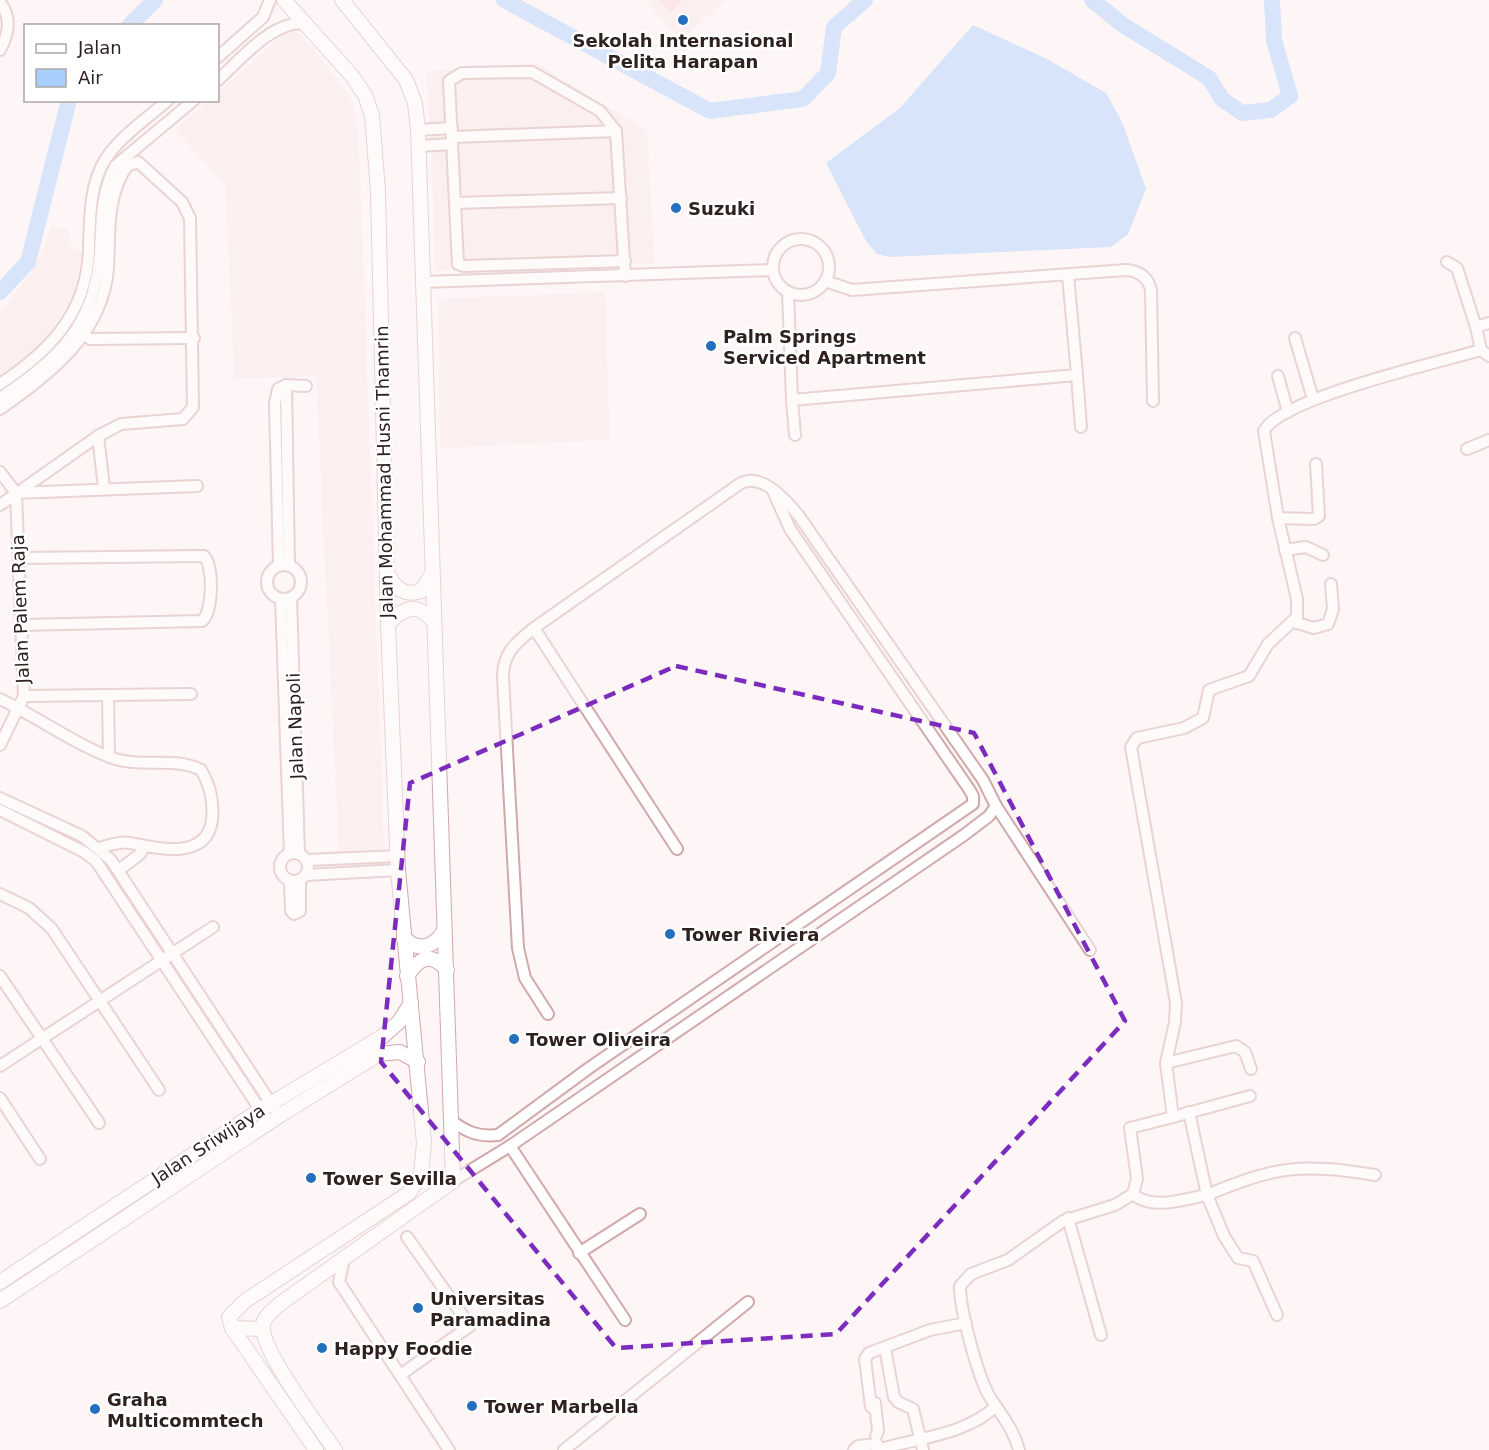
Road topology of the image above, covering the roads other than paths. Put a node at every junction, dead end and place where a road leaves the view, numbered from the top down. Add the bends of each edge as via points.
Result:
1 (270, 0) edge
2 (284, 0) edge
3 (342, 0) edge
4 (0, 2) edge
5 (263, 17) junction
6 (305, 23) junction
7 (252, 49) junction
8 (0, 50) edge
9 (219, 56) edge
10 (219, 79) edge
11 (166, 102) edge
12 (192, 102) edge
13 (418, 130) junction
14 (616, 130) junction
15 (452, 136) junction
16 (419, 146) junction
17 (621, 198) junction
18 (455, 203) junction
19 (624, 261) junction
20 (1447, 262) dead end
21 (772, 270) junction
22 (1068, 275) junction
23 (625, 276) junction
24 (424, 282) junction
25 (825, 282) junction
26 (788, 292) junction
27 (1489, 323) edge
28 (1476, 327) junction
29 (84, 334) junction
30 (194, 338) junction
31 (1295, 338) dead end
32 (1485, 353) edge
33 (1077, 375) junction
34 (1278, 376) dead end
35 (0, 384) edge
36 (306, 386) dead end
37 (0, 398) edge
38 (1313, 399) junction
39 (792, 400) junction
40 (1154, 400) dead end
41 (0, 409) edge
42 (1288, 412) junction
43 (1081, 427) dead end
44 (795, 435) dead end
45 (98, 436) junction
46 (1489, 440) edge
47 (1467, 449) dead end
48 (1316, 464) dead end
49 (0, 472) edge
50 (197, 486) dead end
51 (104, 488) junction
52 (773, 491) junction
53 (16, 493) junction
54 (0, 506) edge
55 (16, 518) junction
56 (1278, 519) junction
57 (1285, 550) junction
58 (1323, 555) dead end
59 (19, 558) junction
60 (284, 566) junction
61 (433, 572) junction
62 (388, 574) junction
63 (1331, 584) dead end
64 (286, 598) junction
65 (434, 621) junction
66 (1294, 622) junction
67 (388, 624) junction
68 (21, 625) junction
69 (534, 628) junction
70 (191, 694) dead end
71 (24, 696) junction
72 (108, 696) junction
73 (0, 699) edge
74 (19, 708) junction
75 (0, 745) edge
76 (109, 757) junction
77 (0, 798) edge
78 (996, 806) junction
79 (0, 810) edge
80 (99, 848) junction
81 (143, 848) junction
82 (677, 849) dead end
83 (298, 856) junction
84 (398, 863) junction
85 (119, 870) junction
86 (299, 879) junction
87 (0, 894) edge
88 (213, 927) dead end
89 (444, 931) junction
90 (404, 938) junction
91 (1090, 950) dead end
92 (172, 954) junction
93 (162, 961) junction
94 (743, 963) junction
95 (447, 970) junction
96 (0, 976) edge
97 (407, 976) junction
98 (753, 980) junction
99 (99, 1001) junction
100 (411, 1003) junction
101 (548, 1014) dead end
102 (44, 1038) junction
103 (417, 1062) junction
104 (1166, 1063) junction
105 (0, 1066) edge
106 (1251, 1069) dead end
107 (159, 1090) dead end
108 (1250, 1096) dead end
109 (0, 1098) edge
110 (263, 1103) junction
111 (1189, 1112) junction
112 (1173, 1117) junction
113 (274, 1120) junction
114 (450, 1120) junction
115 (99, 1122) dead end
116 (510, 1146) junction
117 (40, 1159) dead end
118 (1375, 1175) dead end
119 (453, 1181) junction
120 (1133, 1194) junction
121 (1207, 1195) junction
122 (640, 1214) dead end
123 (1068, 1218) junction
124 (407, 1237) dead end
125 (579, 1253) junction
126 (345, 1259) junction
127 (0, 1282) edge
128 (0, 1301) edge
129 (748, 1302) dead end
130 (1277, 1315) dead end
131 (625, 1320) dead end
132 (966, 1323) junction
133 (232, 1328) junction
134 (263, 1329) junction
135 (1101, 1335) dead end
136 (885, 1348) junction
137 (400, 1375) junction
138 (996, 1406) junction
139 (921, 1438) junction
140 (876, 1442) edge
141 (316, 1450) edge
142 (336, 1450) edge
143 (449, 1450) edge
144 (564, 1450) edge
145 (854, 1450) edge
146 (923, 1450) edge
147 (1019, 1450) edge

1 - 5 street
2 - 6 street, Jalan Mohammad Husni Thamrin
3 - 13 street via 406,80 415,103
4 - 8 street via 9,28
5 - 7 street via 269,20 270,30
5 - 9 street
6 - 7 street via 285,25
6 - 62 street, Jalan Mohammad Husni Thamrin via 352,76 372,115 378,191
7 - 10 street
11 - 35 street via 118,145 97,175 88,222 86,274 72,313 46,350
12 - 37 street via 115,166 108,179 99,223 97,276 82,318 54,358
13 - 15 street
13 - 16 street
14 - 15 street
14 - 15 street via 600,111 532,72 462,73 449,81
14 - 17 street
15 - 16 street
15 - 18 street
16 - 24 street
17 - 18 street
17 - 19 street
18 - 19 street via 461,266
19 - 23 street
20 - 28 street via 1455,265 1459,273
21 - 23 street
21 - 25 street via 783,244 811,240 825,253 829,272
21 - 26 street
22 - 25 street via 852,290
22 - 33 street
22 - 40 street via 1133,271 1143,275 1152,299
23 - 24 street
24 - 61 street
25 - 26 street via 813,293
26 - 39 street
27 - 28 street
28 - 32 street
29 - 30 street via 90,339
29 - 30 street via 108,272 108,223 119,181 133,162 143,166 182,202 190,218
29 - 41 street via 54,369
30 - 45 street via 194,398 190,414 172,421 121,424
31 - 38 street
32 - 38 street
33 - 39 street
33 - 43 street
34 - 42 street
36 - 60 street, Jalan Napoli via 278,389 275,403
38 - 42 street
39 - 44 street
42 - 56 street via 1264,431
45 - 51 street
45 - 53 street
46 - 47 street
48 - 56 street via 1319,516
49 - 53 street
50 - 51 street
51 - 53 street
52 - 69 street via 757,480 741,483
52 - 78 street via 799,516 983,780
52 - 94 street via 790,529 974,800 963,813
53 - 54 street
53 - 55 street, Jalan Palem Raja
54 - 55 street
55 - 59 street, Jalan Palem Raja
56 - 57 street
57 - 58 street via 1306,547
57 - 66 street via 1298,606
59 - 68 street, Jalan Palem Raja
59 - 68 street via 204,556 210,568 210,611 202,621
60 - 64 street, Jalan Napoli via 297,571 301,580 298,592
60 - 64 street, Jalan Napoli via 271,572 268,584 272,594
61 - 62 street via 421,591 412,594 395,587
61 - 65 street
62 - 67 street, Jalan Mohammad Husni Thamrin
63 - 66 street via 1333,609 1328,624 1314,628
64 - 83 street, Jalan Napoli
65 - 67 street via 426,612 409,607
65 - 89 street
66 - 104 street via 1268,644 1249,676 1209,690 1202,720 1132,742 1131,758 1176,1003
67 - 84 street, Jalan Mohammad Husni Thamrin
68 - 71 street, Jalan Palem Raja
69 - 82 street
69 - 101 street via 509,650 502,676 518,948 525,978
70 - 72 street
71 - 72 street
71 - 74 street, Jalan Palem Raja
72 - 76 street
73 - 74 street
74 - 75 street, Jalan Palem Raja
74 - 76 street
76 - 81 street via 134,763 195,767 201,770 210,788 213,814 205,841 194,847
77 - 80 street via 82,836
78 - 91 street
78 - 98 street via 964,835
79 - 93 street via 96,861
80 - 81 street via 118,843
80 - 85 street
81 - 85 street
83 - 84 street
83 - 86 street, Jalan Napoli
83 - 86 street, Jalan Napoli via 282,860 280,867 283,876
84 - 86 street
84 - 90 street, Jalan Mohammad Husni Thamrin
85 - 92 street
87 - 99 street via 28,908 48,925
88 - 92 street
89 - 90 street via 427,947 414,946
89 - 95 street
90 - 97 street, Jalan Mohammad Husni Thamrin
92 - 93 street
92 - 110 street
93 - 99 street
93 - 110 street
94 - 98 street
94 - 114 street via 498,1135 481,1137
95 - 97 street via 428,957 417,962
95 - 114 street
96 - 102 street
97 - 100 street, Jalan Mohammad Husni Thamrin
98 - 116 street
99 - 102 street
99 - 107 street
100 - 103 street, Jalan Mohammad Husni Thamrin
100 - 110 street, Jalan Sriwijaya via 384,1036
102 - 105 street
102 - 115 street
103 - 113 street, Jalan Sriwijaya via 400,1052 379,1054
103 - 133 street, Jalan Mohammad Husni Thamrin via 424,1143 421,1174 410,1193 238,1306 229,1317
104 - 106 street via 1236,1046 1245,1052
104 - 112 street
108 - 111 street
109 - 117 street
110 - 113 street
110 - 127 street, Jalan Sriwijaya
111 - 112 street
111 - 121 street
112 - 120 street via 1130,1128 1137,1179
113 - 128 street, Jalan Sriwijaya
114 - 119 street
116 - 119 street
116 - 125 street
118 - 121 street via 1299,1167 1253,1176
119 - 126 street
120 - 121 street via 1140,1200 1157,1202
120 - 123 street via 1115,1205
121 - 130 street via 1228,1244 1238,1258 1253,1262
122 - 125 street
123 - 132 street via 1008,1260 963,1281 960,1289
123 - 135 street
124 - 137 street via 470,1326
125 - 131 street
126 - 134 street via 281,1303 265,1319
126 - 137 street via 339,1282
129 - 144 street
132 - 136 street via 930,1330
132 - 138 street via 984,1384
133 - 134 street
133 - 141 street
134 - 142 street via 272,1356
136 - 139 street via 895,1400 914,1409
136 - 140 street via 871,1351 866,1359 871,1405 875,1403
137 - 143 street
138 - 139 street via 963,1426
138 - 147 street via 1013,1429
139 - 140 street
139 - 146 street
140 - 145 street

